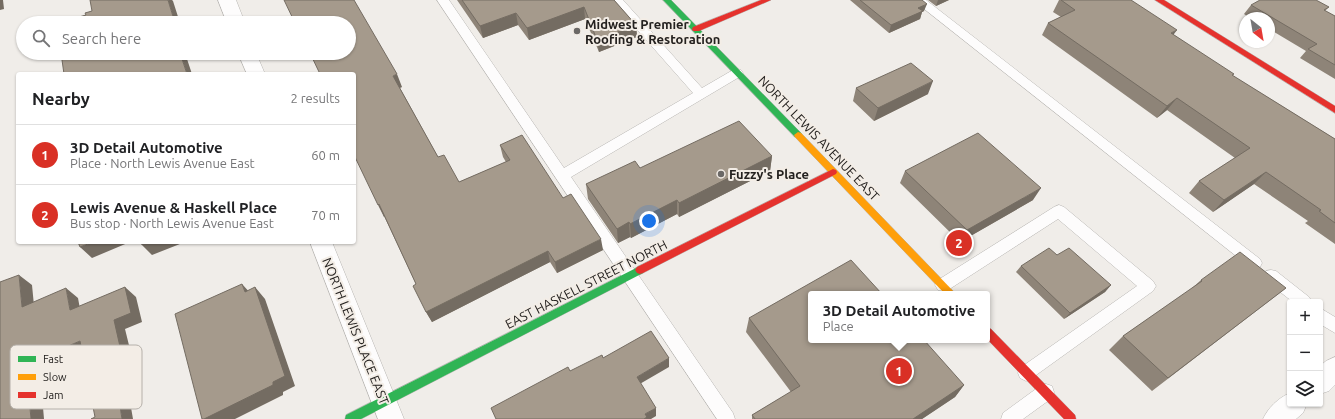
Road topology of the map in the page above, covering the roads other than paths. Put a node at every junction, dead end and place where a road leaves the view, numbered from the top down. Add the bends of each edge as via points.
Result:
1 (227, 0) edge
2 (443, 0) edge
3 (617, 0) edge
4 (667, 0) edge
5 (767, 0) edge
6 (919, 0) edge
7 (1159, 0) edge
8 (233, 16) edge
9 (696, 29) junction
10 (250, 60) edge
11 (255, 72) edge
12 (738, 73) junction
13 (701, 94) junction
14 (1335, 110) edge
15 (833, 172) junction
16 (562, 176) junction
17 (322, 244) edge
18 (629, 276) junction
19 (947, 290) edge
20 (1300, 299) edge
21 (1323, 317) edge
22 (1335, 326) edge
23 (990, 335) edge
24 (1335, 369) edge
25 (1026, 373) junction
26 (1323, 379) edge
27 (1046, 392) junction
28 (1290, 407) edge
29 (388, 410) edge
30 (350, 419) edge
31 (727, 419) edge
32 (1009, 419) edge
33 (1071, 419) edge
34 (1276, 419) edge

1 - 8 street
2 - 16 lane
3 - 13 lane
4 - 9 street, NORTH LEWIS AVENUE EAST
5 - 9 street
6 - 20 lane
7 - 14 street
9 - 12 street, NORTH LEWIS AVENUE EAST
10 - 11 street
12 - 13 lane
12 - 15 street, NORTH LEWIS AVENUE EAST
13 - 16 lane
15 - 18 street, EAST HASKELL STREET NORTH
15 - 19 street, NORTH LEWIS AVENUE EAST
16 - 18 lane
17 - 29 street, NORTH LEWIS PLACE EAST
18 - 29 street, EAST HASKELL STREET NORTH
18 - 31 lane
19 - 25 lane via 1059,211 1148,286
21 - 22 lane
23 - 25 street
24 - 26 street
25 - 27 street
27 - 32 lane
27 - 33 street
28 - 34 street
29 - 30 street, EAST HASKELL STREET NORTH

